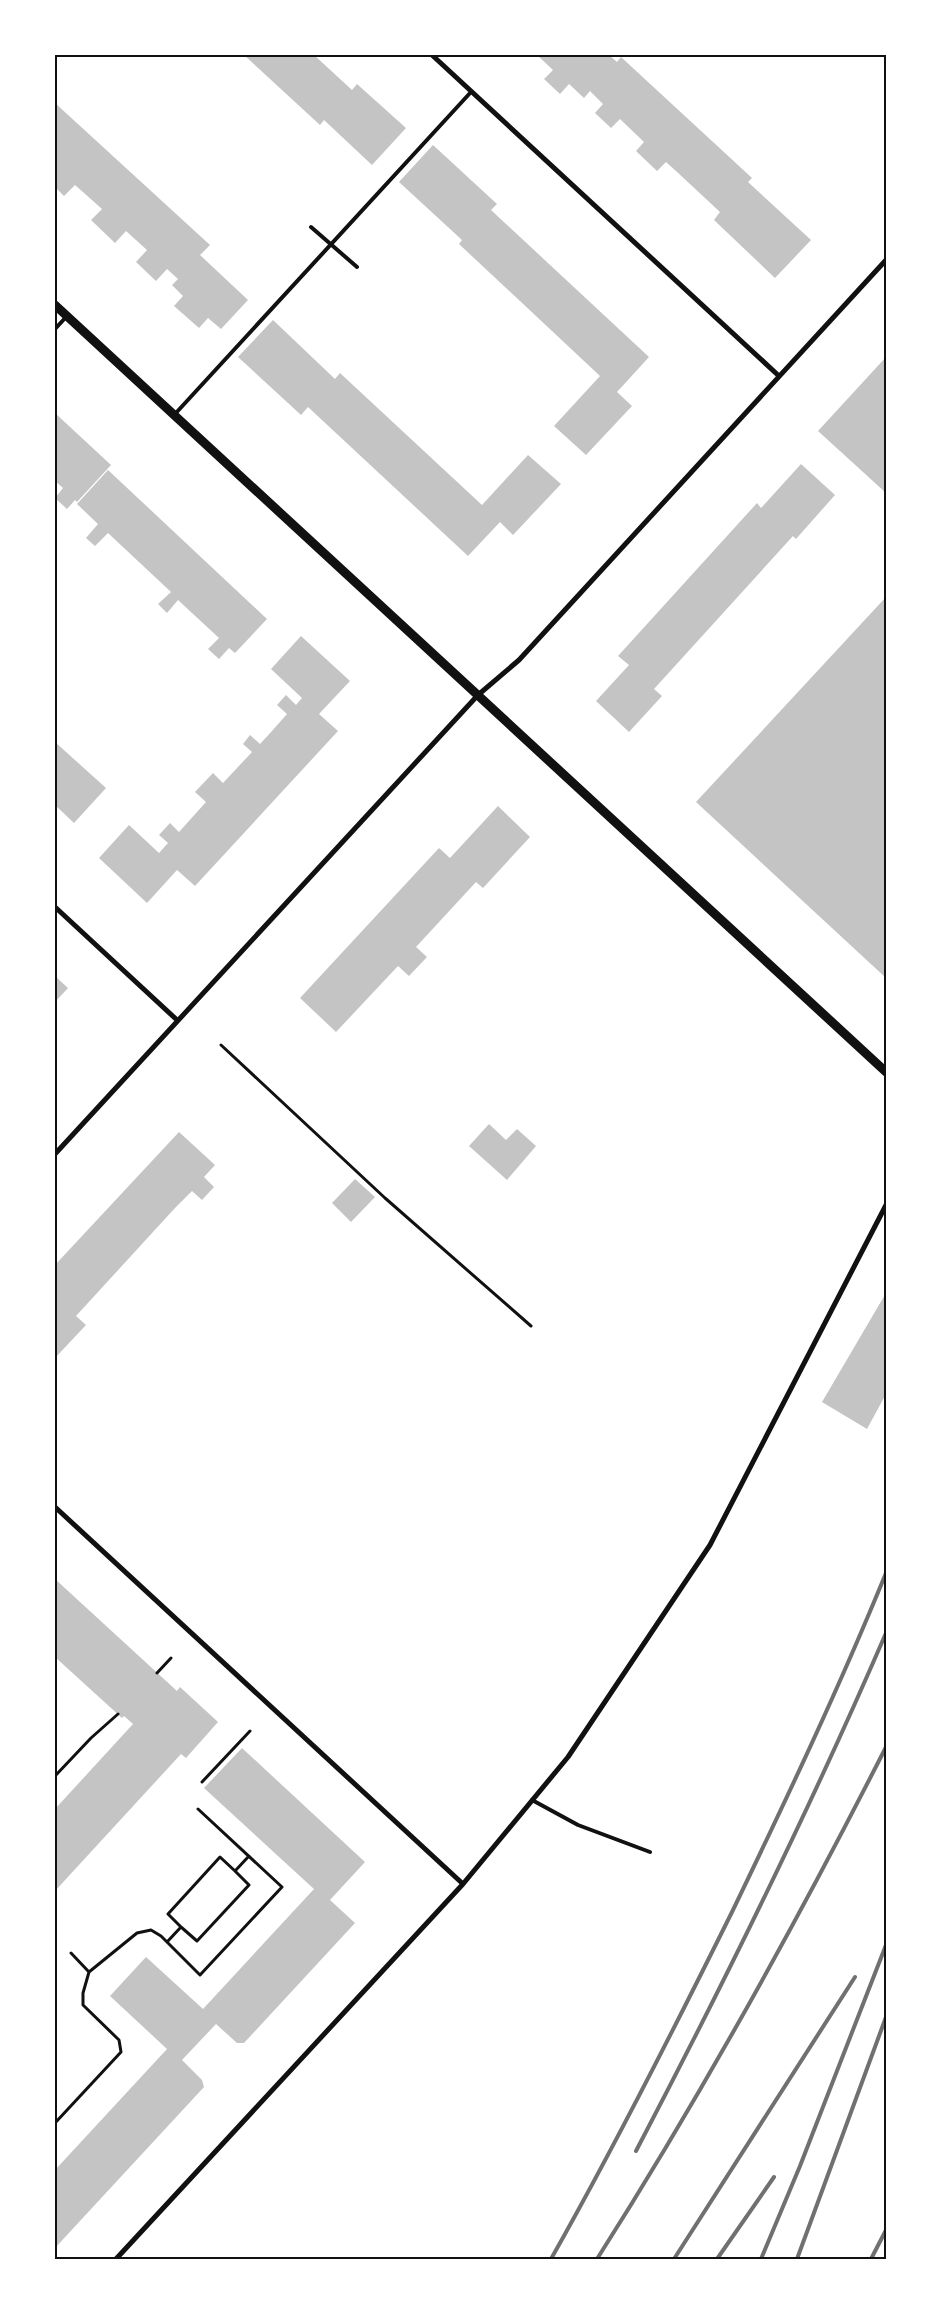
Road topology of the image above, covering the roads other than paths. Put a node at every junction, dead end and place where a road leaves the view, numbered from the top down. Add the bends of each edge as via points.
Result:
1 (432, 55) edge
2 (471, 92) junction
3 (311, 227) dead end
4 (331, 244) junction
5 (886, 260) edge
6 (357, 267) dead end
7 (55, 305) edge
8 (67, 316) junction
9 (55, 330) edge
10 (780, 376) junction
11 (174, 415) junction
12 (478, 695) junction
13 (55, 907) edge
14 (177, 1020) junction
15 (886, 1072) edge
16 (55, 1154) edge
17 (886, 1205) edge
18 (55, 1507) edge
19 (532, 1800) junction
20 (650, 1852) dead end
21 (463, 1884) junction
22 (116, 2259) edge

1 - 2 street
2 - 4 lane
2 - 10 street
3 - 4 lane
4 - 6 lane
4 - 11 lane
5 - 10 street
7 - 8 street
8 - 9 lane
8 - 11 street
10 - 12 street via 519,660
11 - 12 street
12 - 14 street
12 - 15 street
13 - 14 street
14 - 16 street
17 - 19 street via 710,1545 568,1757
18 - 21 street
19 - 20 lane via 578,1825
19 - 21 street
21 - 22 street

